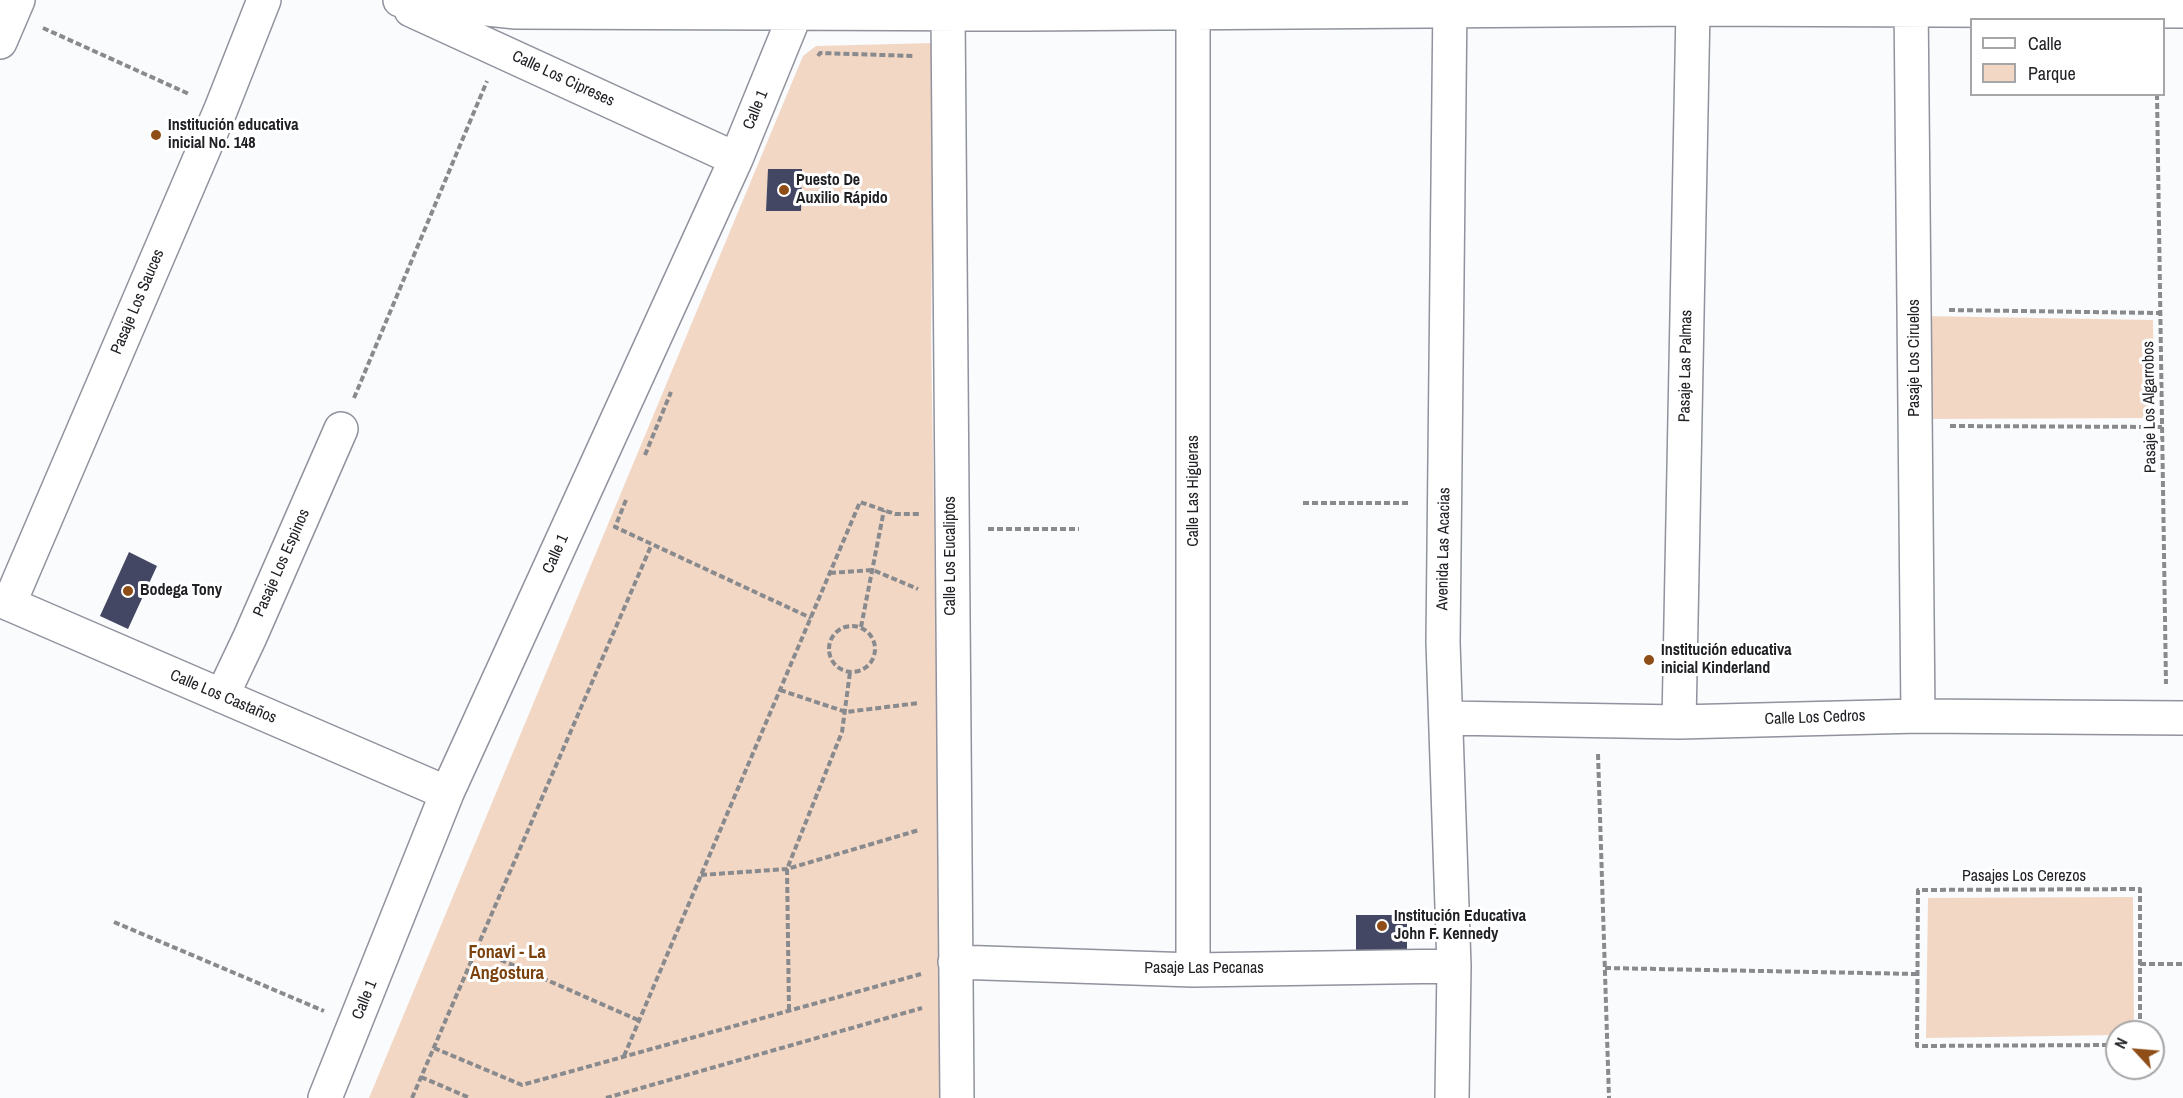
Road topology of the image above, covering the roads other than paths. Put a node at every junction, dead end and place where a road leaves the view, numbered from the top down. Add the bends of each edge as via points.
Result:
1 (264, 0) edge
2 (390, 0) edge
3 (400, 0) edge
4 (1912, 5) edge
5 (798, 6) edge
6 (1450, 6) edge
7 (1029, 7) edge
8 (1693, 9) junction
9 (2183, 11) edge
10 (948, 13) junction
11 (1192, 13) junction
12 (736, 159) junction
13 (341, 429) road end
14 (4, 602) edge
15 (222, 696) junction
16 (1918, 716) junction
17 (1447, 718) junction
18 (2175, 718) edge
19 (1680, 722) junction
20 (447, 794) junction
21 (1454, 966) junction
22 (943, 967) junction
23 (1194, 970) junction
24 (325, 1098) edge
25 (957, 1098) edge
26 (1452, 1098) edge

1 - 14 street, Pasaje Los Sauces via 221,109
2 - 12 street, Calle Los Cipreses
3 - 5 street via 516,12
4 - 8 street
4 - 9 street
4 - 16 street, Pasaje Los Ciruelos
5 - 10 street
5 - 12 street, Calle 1
6 - 8 street
6 - 11 street
6 - 17 street, Avenida Las Acacias via 1443,642
7 - 10 street
7 - 11 street
8 - 19 street, Pasaje Las Palmas
10 - 22 street, Calle Los Eucaliptos via 951,529
11 - 23 street, Calle Las Higueras
12 - 20 street, Calle 1
13 - 15 street, Pasaje Los Espinos
14 - 15 street, Calle Los Castaños
15 - 20 street, Calle Los Castaños
16 - 18 street, Calle Los Cedros
16 - 19 street, Calle Los Cedros
17 - 19 street, Calle Los Cedros
17 - 21 street, Avenida Las Acacias
20 - 24 street, Calle 1
21 - 23 street, Pasaje Las Pecanas
21 - 26 street, Avenida Las Acacias
22 - 23 street, Pasaje Las Pecanas
22 - 25 street, Calle Los Eucaliptos

